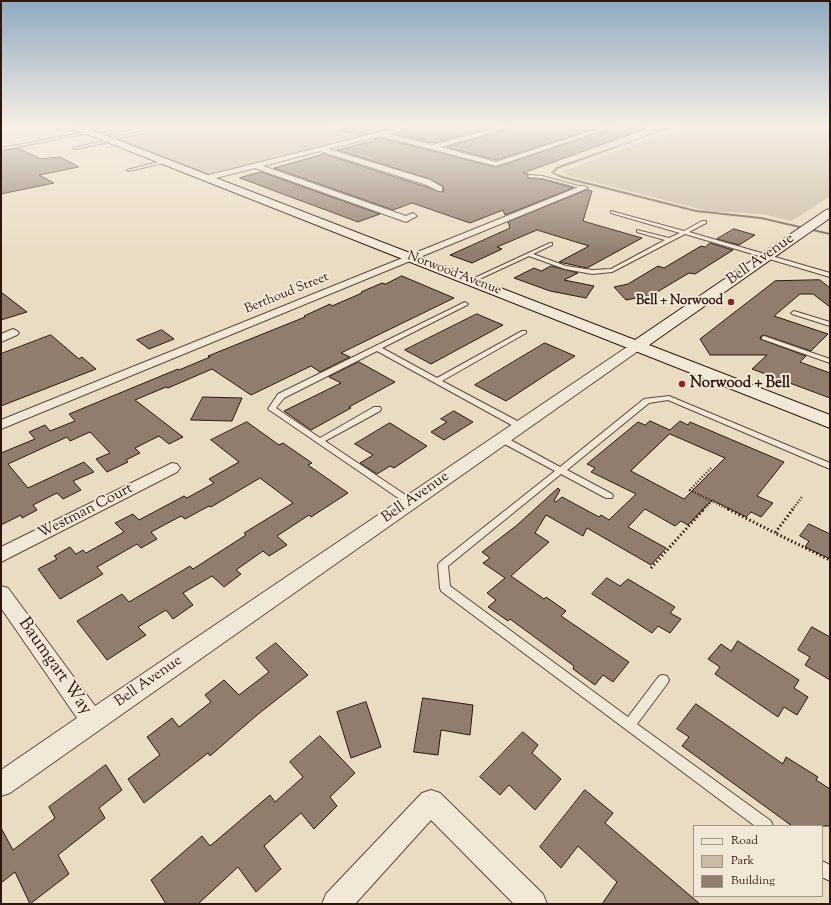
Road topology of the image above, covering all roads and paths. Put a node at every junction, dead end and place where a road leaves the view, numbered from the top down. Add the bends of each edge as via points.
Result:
1 (132, 169) edge
2 (186, 169) edge
3 (243, 169) edge
4 (265, 169) edge
5 (386, 169) edge
6 (129, 170) dead end
7 (529, 176) dead end
8 (208, 178) junction
9 (584, 188) joint
10 (439, 189) dead end
11 (613, 212) dead end
12 (830, 213) edge
13 (414, 216) dead end
14 (704, 222) dead end
15 (639, 231) dead end
16 (684, 232) junction
17 (670, 240) junction
18 (550, 244) dead end
19 (529, 254) junction
20 (767, 257) junction
21 (412, 258) junction
22 (830, 275) edge
23 (471, 281) junction
24 (464, 304) dead end
25 (794, 313) dead end
26 (830, 324) edge
27 (524, 332) dead end
28 (13, 333) dead end
29 (1, 338) edge
30 (764, 338) dead end
31 (637, 346) junction
32 (377, 348) junction
33 (830, 361) edge
34 (437, 381) junction
35 (377, 409) dead end
36 (830, 422) edge
37 (1, 425) edge
38 (520, 426) junction
39 (502, 439) junction
40 (320, 441) junction
41 (829, 464) edge
42 (172, 468) dead end
43 (711, 468) dead end
44 (561, 470) junction
45 (609, 496) dead end
46 (802, 497) dead end
47 (712, 501) junction
48 (410, 502) junction
49 (774, 532) junction
50 (1, 555) edge
51 (830, 560) edge
52 (651, 568) dead end
53 (1, 593) edge
54 (663, 680) dead end
55 (92, 721) junction
56 (629, 725) junction
57 (1, 784) edge
58 (765, 825) edge
59 (336, 904) edge
60 (533, 904) edge

1 - 6 lane
2 - 8 main road, Norwood Avenue
3 - 8 street
4 - 13 street via 406,218
5 - 10 street via 427,182
7 - 9 lane
8 - 21 main road, Norwood Avenue
9 - 21 street, Berthoud Street
11 - 16 lane
12 - 20 main road, Bell Avenue
14 - 16 lane
15 - 17 lane
16 - 17 lane
16 - 20 lane
17 - 19 lane via 612,270 592,272 564,267
18 - 19 lane
19 - 23 lane
20 - 22 lane
20 - 31 main road, Bell Avenue
21 - 23 main road, Norwood Avenue
21 - 37 street, Berthoud Street
23 - 31 main road, Norwood Avenue
24 - 32 lane
25 - 26 lane
27 - 34 lane
28 - 29 street
30 - 33 lane
31 - 36 main road, Norwood Avenue
31 - 38 street, Bell Avenue
32 - 34 lane
32 - 40 lane via 281,396 272,409
34 - 38 lane
35 - 40 lane
38 - 39 street, Bell Avenue
39 - 44 lane
39 - 48 street, Bell Avenue
40 - 48 lane
41 - 44 lane via 669,398 647,401
42 - 50 street, Westman Court
43 - 47 path via 690,490
44 - 45 lane
44 - 56 lane via 443,565 445,588
46 - 49 path
47 - 49 path
47 - 52 path
48 - 55 street, Bell Avenue
49 - 51 path
53 - 55 street, Baumgart Way
54 - 56 lane
55 - 57 street, Bell Avenue
56 - 58 lane
59 - 60 street via 431,802

